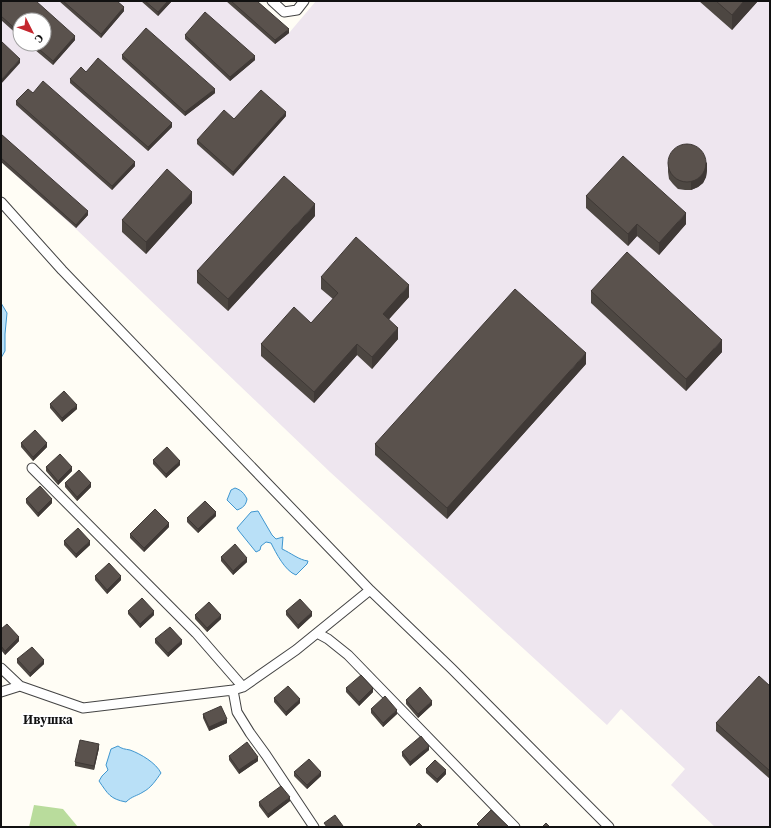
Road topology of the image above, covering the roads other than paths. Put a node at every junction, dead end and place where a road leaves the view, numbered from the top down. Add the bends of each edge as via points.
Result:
1 (272, 1) edge
2 (304, 1) edge
3 (1, 202) edge
4 (32, 468) dead end
5 (370, 590) junction
6 (317, 633) junction
7 (1, 668) edge
8 (20, 686) junction
9 (243, 687) junction
10 (233, 690) junction
11 (1, 692) edge
12 (314, 827) edge
13 (515, 827) edge
14 (609, 827) edge

1 - 2 lane via 284,12 297,10
3 - 5 lane via 62,270
4 - 9 lane via 196,633
5 - 6 lane
5 - 14 lane
6 - 9 lane
6 - 13 lane via 348,655 376,682
7 - 8 lane
8 - 10 lane via 83,708
8 - 11 lane
9 - 10 lane
10 - 12 lane via 237,712

